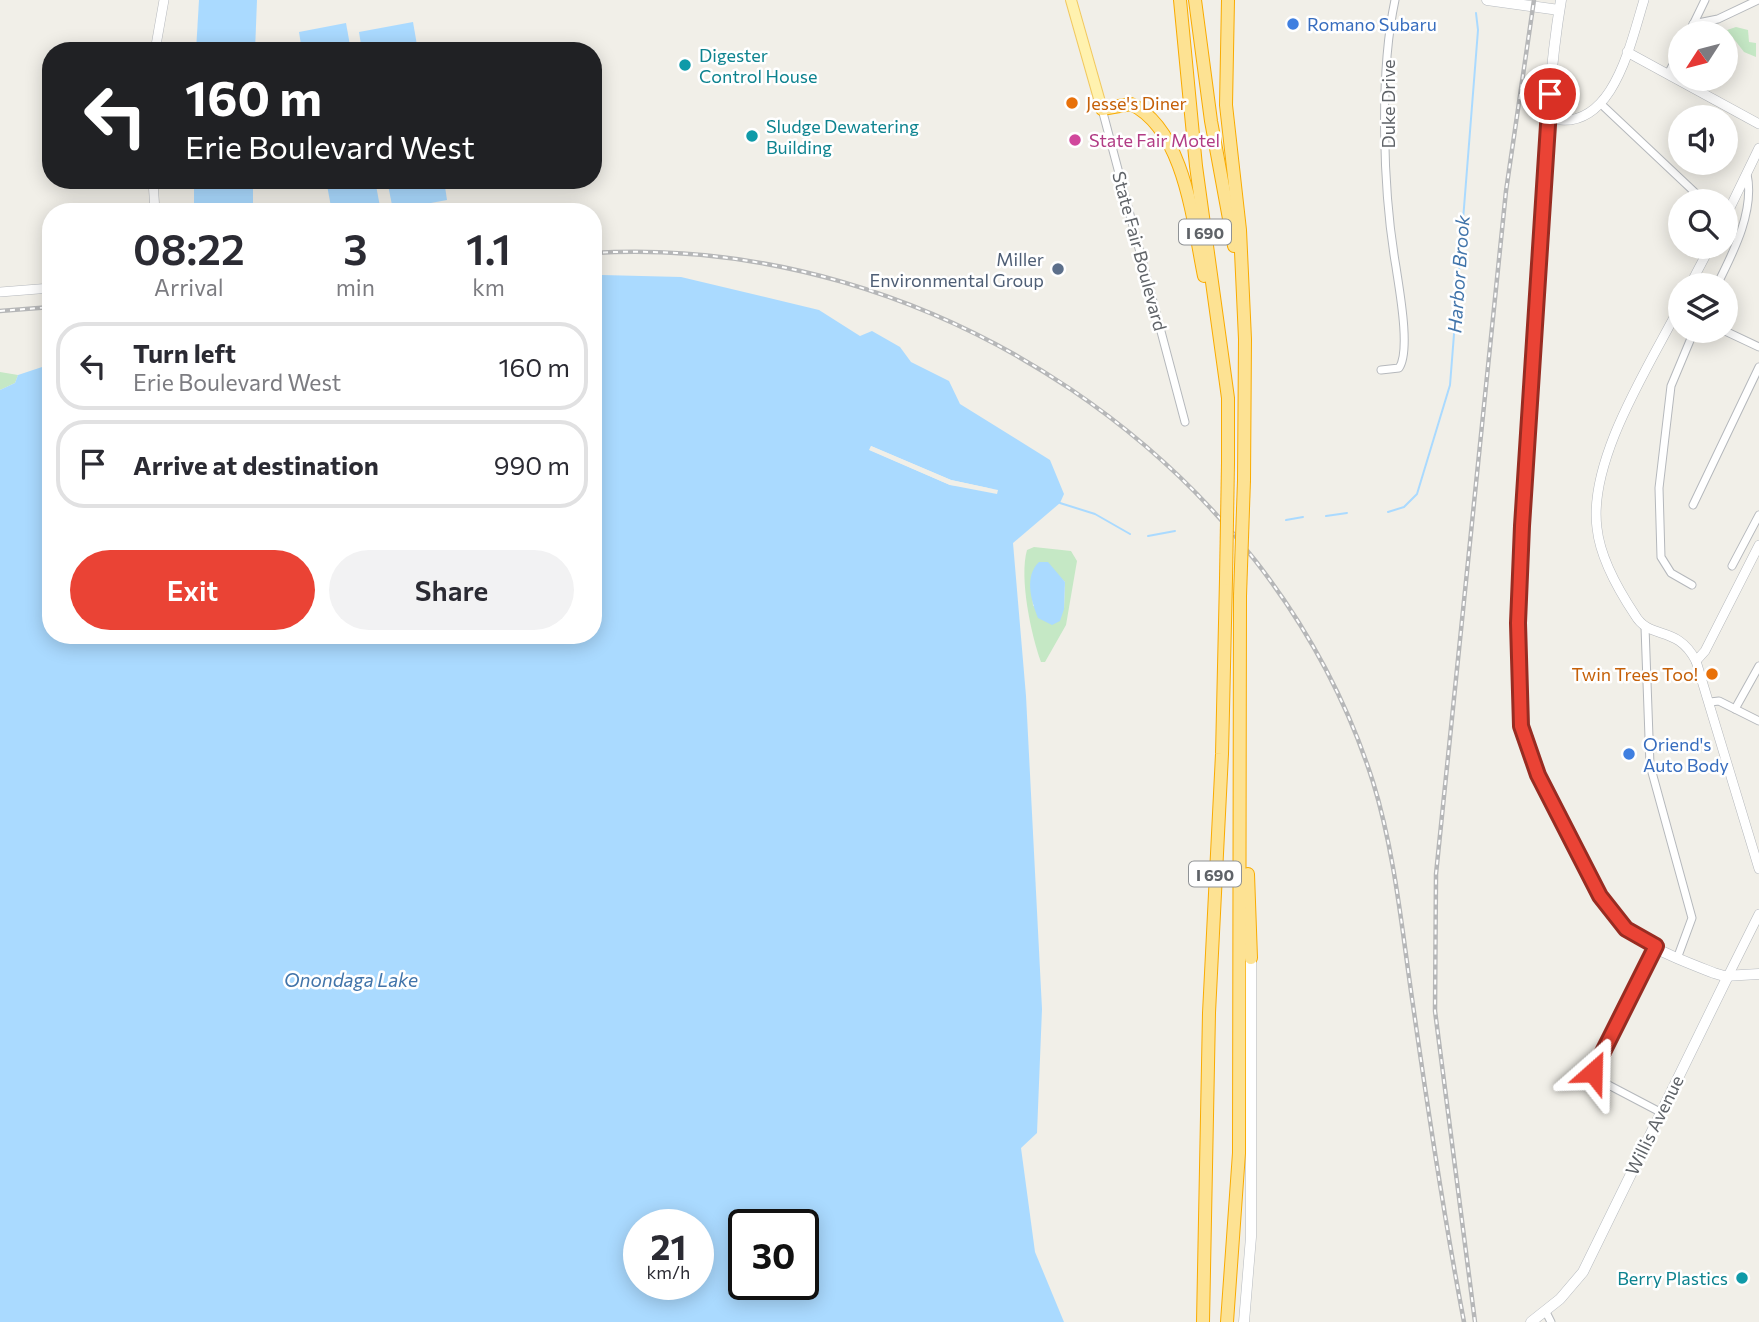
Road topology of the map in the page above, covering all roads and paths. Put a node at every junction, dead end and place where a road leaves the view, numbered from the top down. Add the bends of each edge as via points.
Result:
1 (164, 0) edge
2 (1071, 0) edge
3 (1180, 0) edge
4 (1195, 0) edge
5 (1228, 0) edge
6 (1395, 0) edge
7 (1487, 0) edge
8 (1644, 0) edge
9 (1705, 0) edge
10 (1757, 0) edge
11 (1560, 5) edge
12 (1694, 21) edge
13 (1708, 21) edge
14 (157, 42) edge
15 (1627, 52) junction
16 (1668, 75) edge
17 (1698, 91) edge
18 (1601, 104) junction
19 (1102, 109) junction
20 (1548, 118) junction
21 (1759, 124) edge
22 (1759, 148) edge
23 (1756, 164) edge
24 (1747, 174) junction
25 (1691, 189) edge
26 (1738, 192) edge
27 (1722, 273) edge
28 (42, 289) edge
29 (0, 292) edge
30 (1242, 299) junction
31 (1668, 330) edge
32 (1738, 337) edge
33 (1690, 343) edge
34 (1759, 347) edge
35 (1223, 348) junction
36 (1759, 367) edge
37 (1381, 370) dead end
38 (1185, 422) dead end
39 (1693, 505) dead end
40 (1759, 516) edge
41 (1759, 545) edge
42 (1732, 566) dead end
43 (1692, 585) dead end
44 (1645, 627) junction
45 (1696, 661) junction
46 (1759, 666) edge
47 (1710, 702) junction
48 (1735, 709) junction
49 (1759, 721) edge
50 (1240, 808) junction
51 (1759, 869) edge
52 (1759, 914) edge
53 (1656, 946) junction
54 (1678, 956) junction
55 (1251, 958) joint
56 (1759, 974) edge
57 (1728, 976) junction
58 (1660, 1112) junction
59 (1548, 1317) edge
60 (1203, 1322) edge
61 (1227, 1322) edge
62 (1244, 1322) edge
63 (1531, 1322) edge

1 - 14 street
2 - 19 main road, State Fair Boulevard
3 - 35 highway, I 690 via 1196,166
4 - 30 highway, I 690
5 - 30 highway via 1226,105 1240,230
6 - 37 street, Duke Drive via 1386,96 1402,363 1395,370
7 - 11 main road
8 - 15 street
9 - 12 street
10 - 13 street
11 - 20 main road
15 - 16 street
15 - 18 street
17 - 21 street
18 - 20 street via 1580,119
18 - 25 street
19 - 35 highway via 1122,104 1142,109 1160,127 1188,198
19 - 38 street, State Fair Boulevard
20 - 53 main road via 1522,526 1518,623 1521,726 1538,775 1600,896 1626,929
22 - 23 street
23 - 24 street
24 - 26 street
24 - 27 street via 1746,210
28 - 29 street
30 - 50 highway, I 690, bridge via 1246,360
31 - 44 street via 1605,455 1596,494 1596,526 1605,556
32 - 34 street
33 - 43 street via 1671,386 1659,488 1664,565
35 - 60 highway, I 690, bridge via 1228,398 1226,579 1209,1013
36 - 39 street
40 - 42 street
41 - 45 street
44 - 45 street via 1678,638
44 - 54 street via 1650,765 1692,918
45 - 47 street
46 - 48 street
47 - 48 street
47 - 51 street
48 - 49 street
50 - 55 highway
50 - 61 highway, I 690 via 1238,1153
52 - 57 street, Willis Avenue
53 - 54 main road
53 - 58 street via 1593,1074
54 - 57 main road
55 - 62 main road via 1251,1237
56 - 57 main road
57 - 58 main road, Willis Avenue
58 - 59 main road, Willis Avenue via 1584,1272
59 - 63 main road, Willis Avenue

